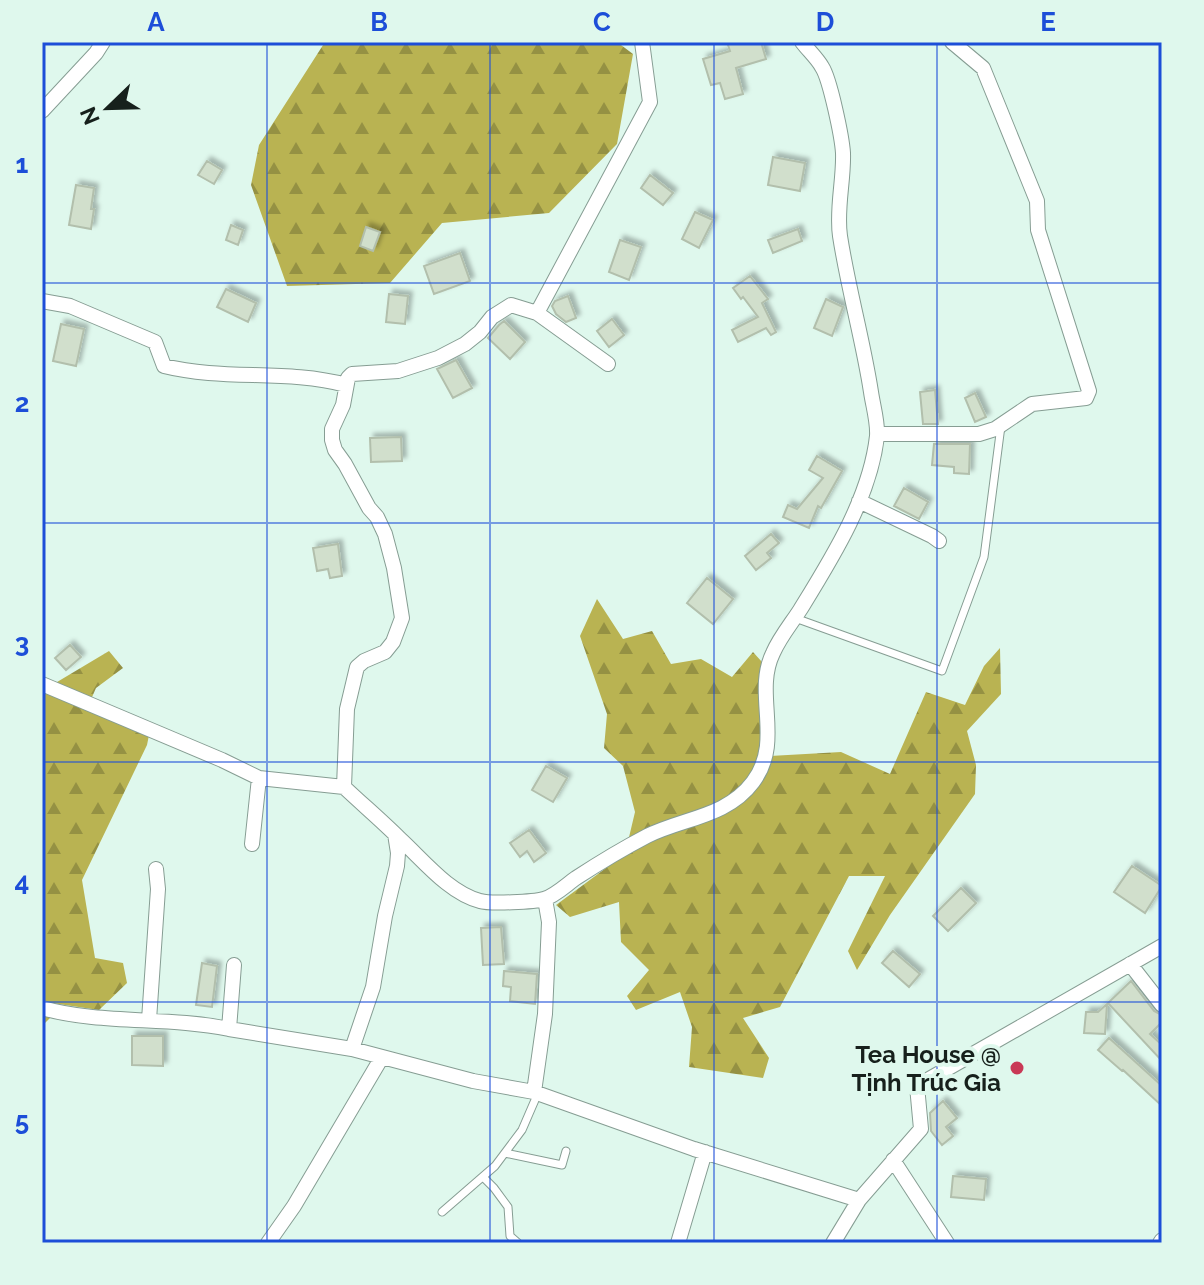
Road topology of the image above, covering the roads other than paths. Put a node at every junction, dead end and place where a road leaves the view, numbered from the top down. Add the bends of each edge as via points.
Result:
1 (103, 42) edge
2 (642, 42) edge
3 (802, 42) edge
4 (952, 42) edge
5 (42, 111) edge
6 (42, 301) edge
7 (537, 313) junction
8 (608, 364) dead end
9 (346, 385) junction
10 (1001, 424) junction
11 (877, 434) junction
12 (859, 501) junction
13 (939, 541) dead end
14 (795, 618) junction
15 (42, 684) edge
16 (259, 778) junction
17 (344, 787) junction
18 (395, 834) junction
19 (252, 844) dead end
20 (156, 869) dead end
21 (545, 899) junction
22 (1162, 946) edge
23 (1130, 964) junction
24 (234, 965) dead end
25 (1162, 1005) edge
26 (42, 1008) edge
27 (149, 1020) junction
28 (229, 1029) junction
29 (352, 1049) junction
30 (382, 1057) junction
31 (536, 1092) junction
32 (566, 1151) dead end
33 (705, 1152) junction
34 (505, 1153) junction
35 (893, 1160) junction
36 (483, 1177) junction
37 (859, 1200) junction
38 (442, 1212) dead end
39 (268, 1243) edge
40 (518, 1243) edge
41 (678, 1243) edge
42 (833, 1243) edge
43 (947, 1243) edge

1 - 5 street
2 - 7 street via 650,102
3 - 11 street via 824,69 843,151 840,232
4 - 10 street via 983,68 1037,201 1038,230 1089,391 1086,398 1032,404
6 - 9 street via 70,306 155,342 164,366
7 - 8 street
7 - 9 street via 511,305 465,344 438,358 398,371 352,374
9 - 17 street via 332,440 385,534 402,618 385,652 357,667 346,717
10 - 11 street via 979,434
10 - 14 lane via 984,557 942,671
11 - 12 street
12 - 13 street
12 - 14 street
14 - 21 street via 767,668 769,735 753,781 716,812 663,828 619,850
15 - 16 street
16 - 17 street
16 - 19 street
17 - 18 street
18 - 21 street via 442,878 482,902
18 - 29 street via 397,866 373,987
20 - 27 street
21 - 31 street via 545,1014
22 - 23 street
23 - 25 street
23 - 35 street via 917,1086 921,1129
24 - 28 street
26 - 27 street via 78,1017
27 - 28 street
28 - 29 street
29 - 30 street
30 - 31 street
30 - 39 street
31 - 33 street
31 - 34 lane via 522,1130
32 - 34 lane via 562,1165
33 - 37 street
33 - 41 street
34 - 36 lane
35 - 37 street
35 - 43 street
36 - 38 lane
36 - 40 lane via 508,1207 510,1236
37 - 42 street

